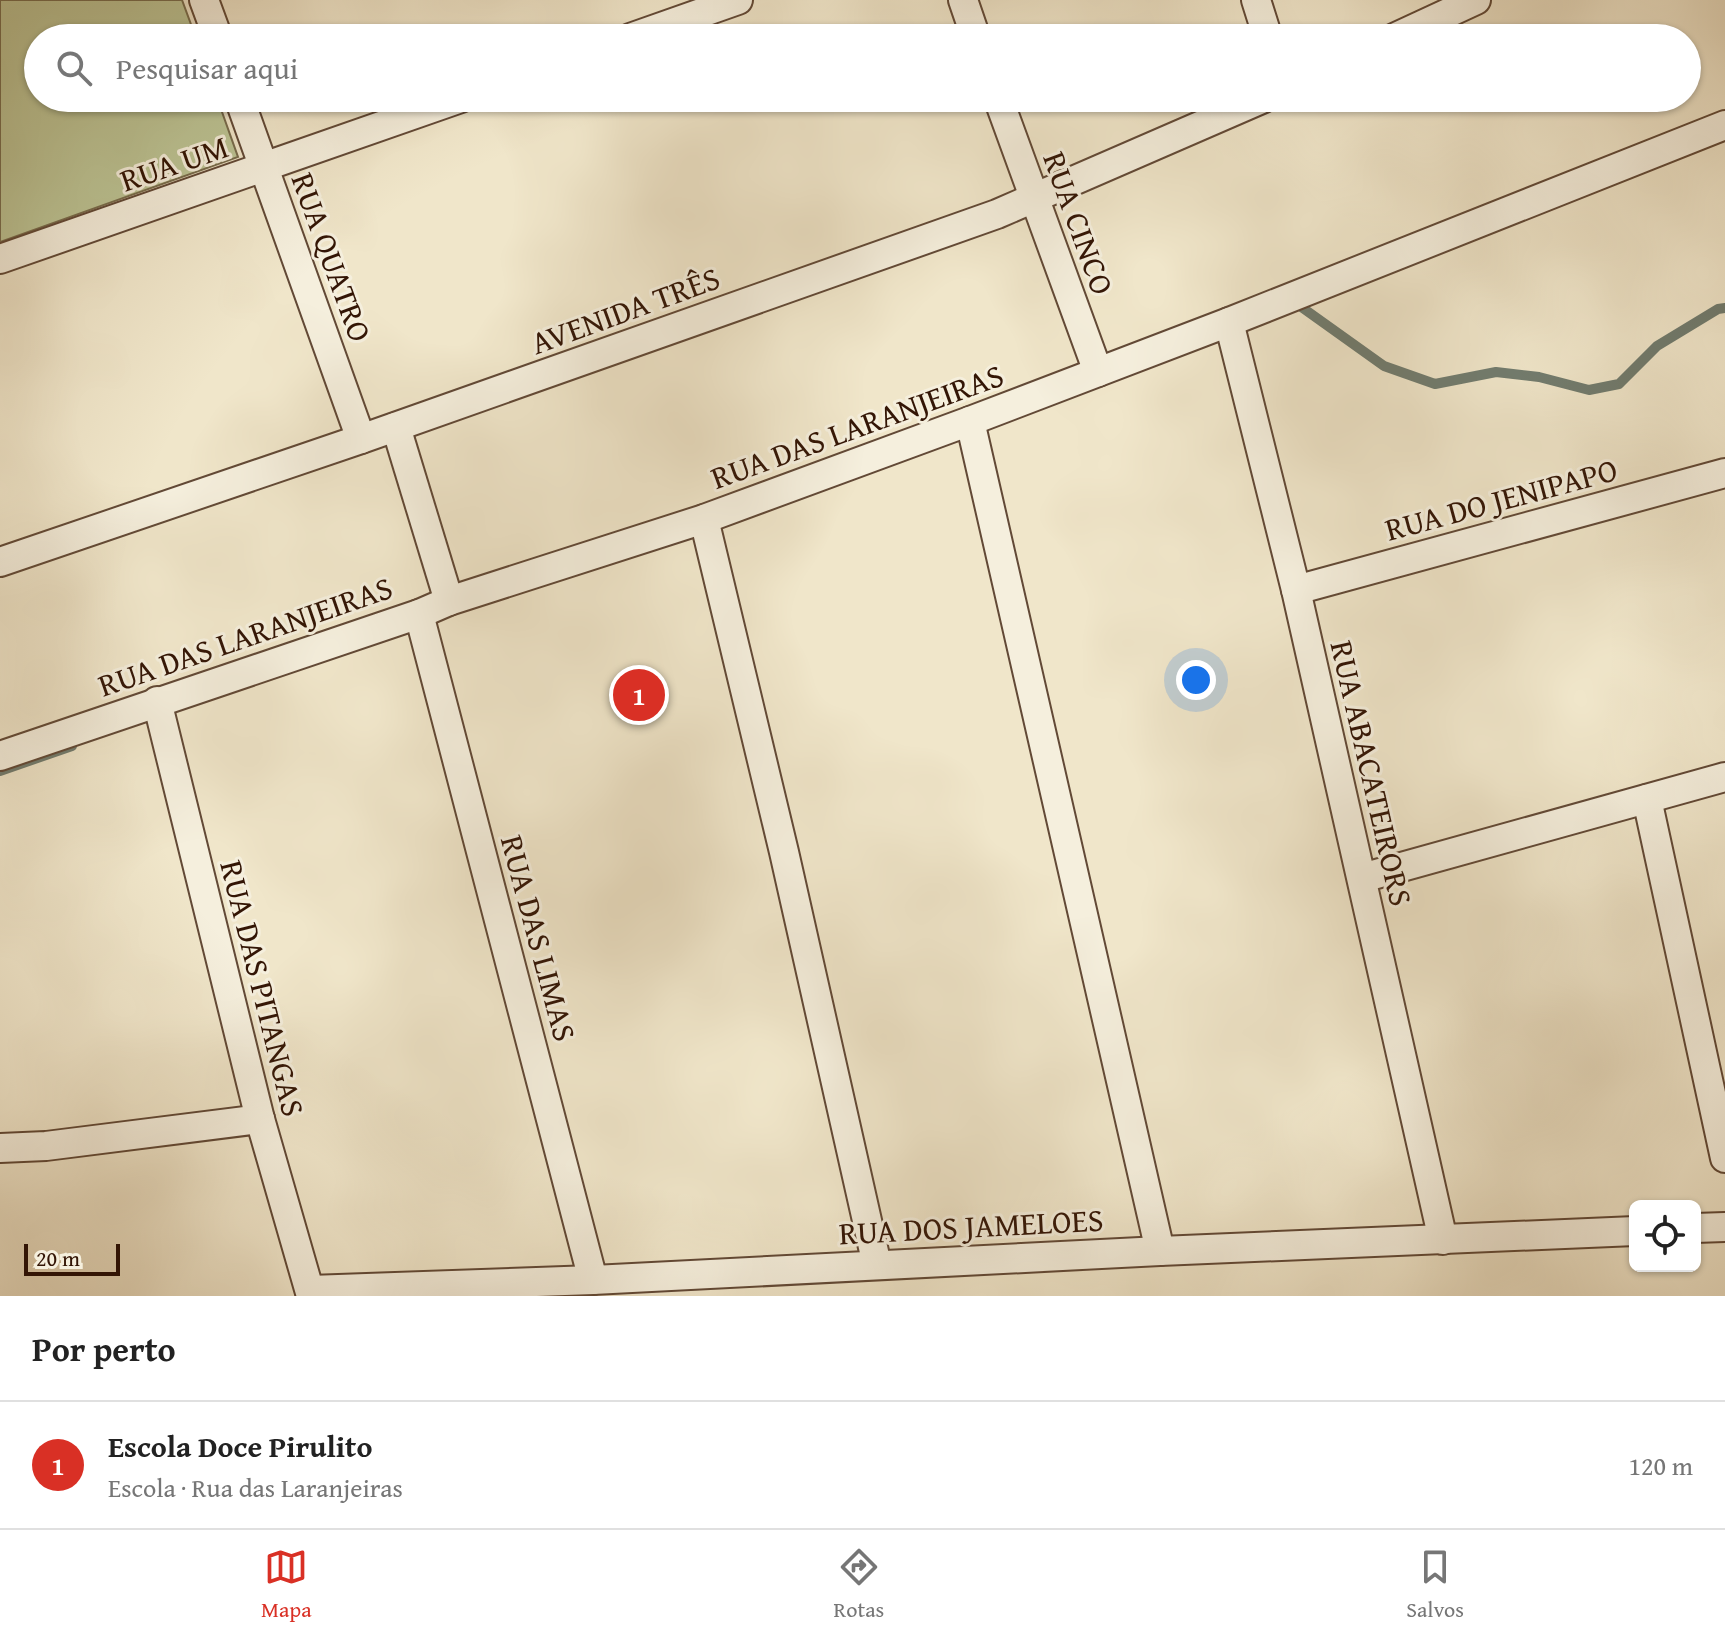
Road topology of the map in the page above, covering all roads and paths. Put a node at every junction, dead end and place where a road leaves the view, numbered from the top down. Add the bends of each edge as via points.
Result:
1 (204, 0) edge
2 (738, 0) edge
3 (963, 0) edge
4 (1256, 0) edge
5 (1476, 0) edge
6 (213, 24) edge
7 (670, 24) edge
8 (971, 24) edge
9 (1264, 24) edge
10 (1424, 24) edge
11 (244, 112) edge
12 (422, 112) edge
13 (1003, 112) edge
14 (1232, 112) edge
15 (1725, 125) edge
16 (264, 168) junction
17 (1033, 198) junction
18 (0, 259) edge
19 (1229, 322) junction
20 (1098, 372) junction
21 (970, 421) junction
22 (396, 427) junction
23 (361, 439) junction
24 (1725, 473) edge
25 (704, 519) junction
26 (0, 562) edge
27 (1296, 590) junction
28 (449, 601) junction
29 (419, 614) junction
30 (157, 701) junction
31 (0, 756) edge
32 (1725, 777) edge
33 (1647, 799) junction
34 (1362, 878) junction
35 (260, 1119) junction
36 (0, 1148) edge
37 (1725, 1158) edge
38 (1725, 1227) edge
39 (1701, 1228) edge
40 (1629, 1231) edge
41 (1443, 1240) junction
42 (1160, 1251) junction
43 (877, 1265) junction
44 (593, 1280) junction
45 (310, 1293) edge

1 - 6 street
2 - 7 street
3 - 8 street
4 - 9 street
5 - 10 street
11 - 16 street, RUA QUATRO
12 - 16 street, RUA UM
13 - 17 street, RUA CINCO
14 - 17 street, AVENIDA TRÊS
15 - 19 street, RUA DAS LARANJEIRAS
16 - 18 street, RUA UM
16 - 23 street, RUA QUATRO
17 - 20 street, RUA CINCO
17 - 22 street, AVENIDA TRÊS
19 - 20 street, RUA DAS LARANJEIRAS
19 - 27 street, RUA ABACATEIRORS
20 - 21 street, RUA DAS LARANJEIRAS
21 - 25 street, RUA DAS LARANJEIRAS
21 - 42 street
22 - 23 street, AVENIDA TRÊS
22 - 28 street
23 - 26 street, AVENIDA TRÊS
24 - 27 street, RUA DO JENIPAPO
25 - 28 street, RUA DAS LARANJEIRAS
25 - 43 street
27 - 34 street, RUA ABACATEIRORS
28 - 29 street, RUA DAS LARANJEIRAS
29 - 30 street, RUA DAS LARANJEIRAS
29 - 44 street, RUA DAS LIMAS
30 - 31 street, RUA DAS LARANJEIRAS
30 - 35 street, RUA DAS PITANGAS
32 - 33 street
33 - 34 street
33 - 37 street
34 - 41 street, RUA ABACATEIRORS
35 - 36 street
35 - 45 street, RUA DAS PITANGAS
38 - 39 street
40 - 41 street, RUA DOS JAMELOES
41 - 42 street, RUA DOS JAMELOES
42 - 43 street, RUA DOS JAMELOES
43 - 44 street, RUA DOS JAMELOES
44 - 45 street, RUA DOS JAMELOES

